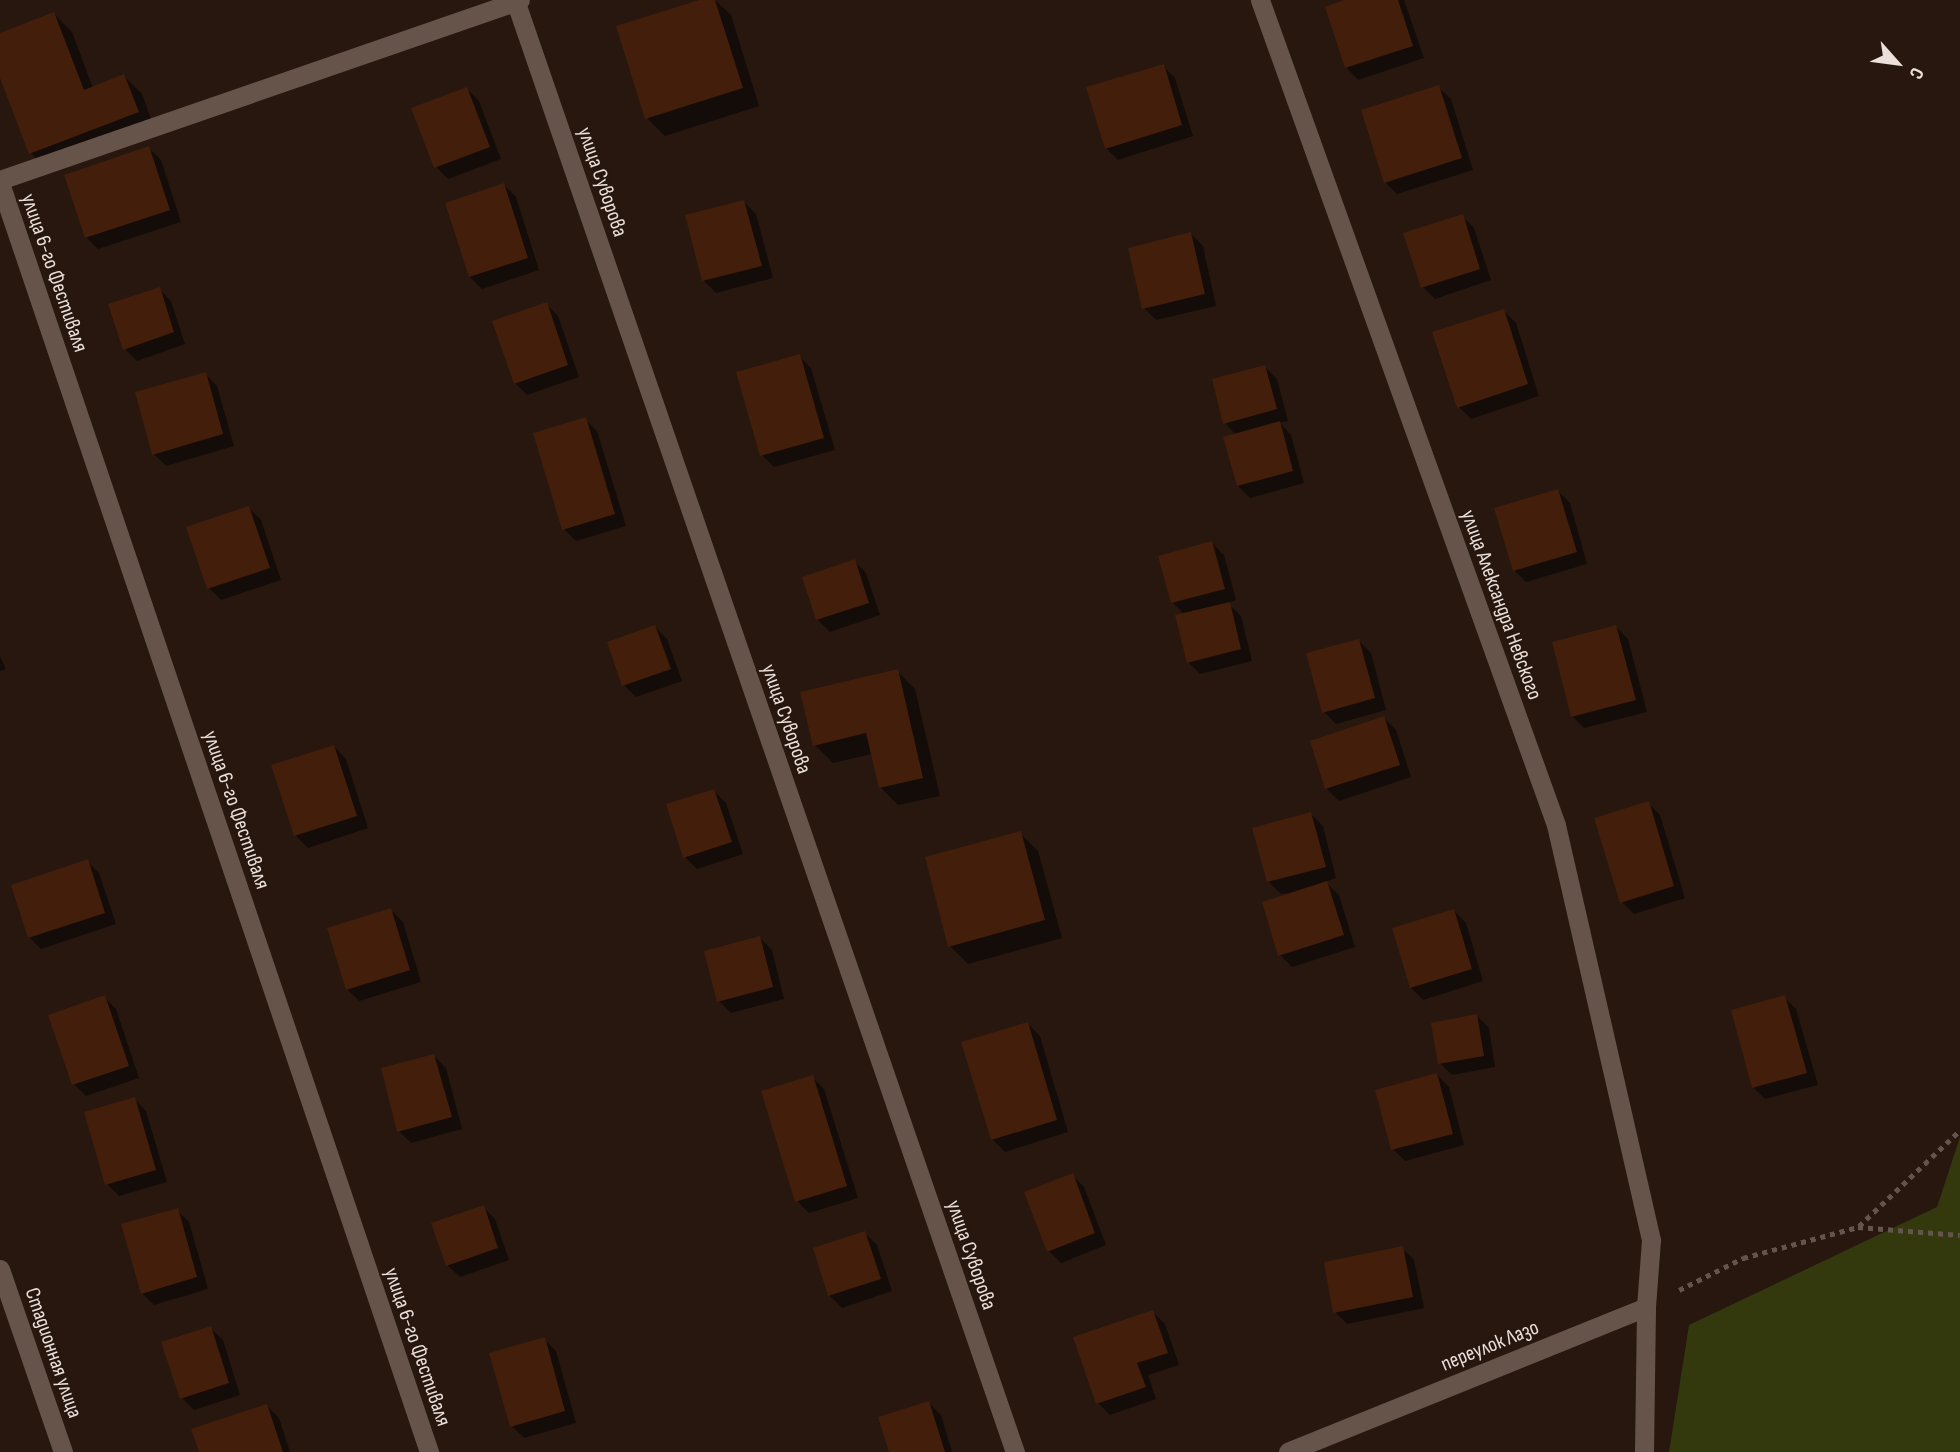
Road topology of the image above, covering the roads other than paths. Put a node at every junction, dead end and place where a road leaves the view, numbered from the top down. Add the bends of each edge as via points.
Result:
1 (1260, 0) edge
2 (517, 1) edge
3 (0, 181) edge
4 (0, 1269) edge
5 (1646, 1307) junction
6 (63, 1452) edge
7 (429, 1452) edge
8 (1015, 1452) edge
9 (1289, 1452) edge
10 (1644, 1452) edge

1 - 5 street, улица Александра Невского via 1556,825 1651,1240
2 - 3 street
2 - 8 street, улица Суворова
3 - 7 street, улица 6-го Фестиваля
4 - 6 street, Стадионная улица
5 - 9 street, переулок Лазо
5 - 10 street

